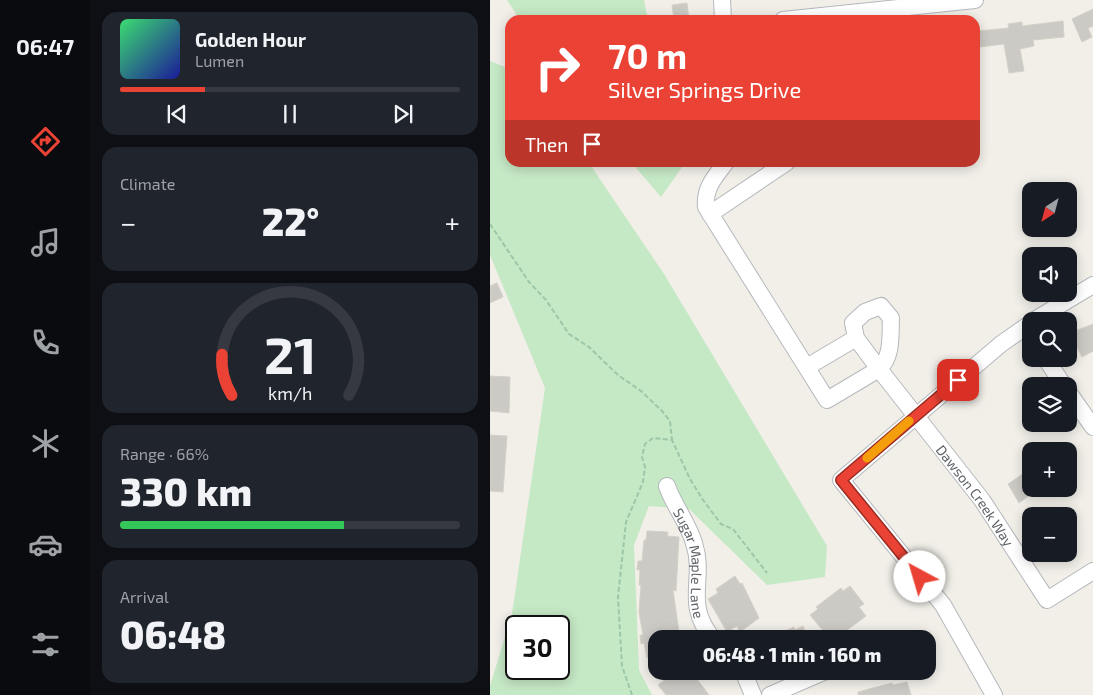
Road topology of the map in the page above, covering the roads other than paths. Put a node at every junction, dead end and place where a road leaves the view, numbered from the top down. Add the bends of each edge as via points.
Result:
1 (722, 0) edge
2 (975, 0) edge
3 (722, 15) edge
4 (831, 15) edge
5 (722, 167) edge
6 (780, 167) edge
7 (710, 214) junction
8 (1093, 285) edge
9 (1052, 312) edge
10 (1022, 332) edge
11 (856, 338) junction
12 (807, 367) junction
13 (879, 369) junction
14 (1077, 404) edge
15 (916, 415) junction
16 (1093, 427) edge
17 (667, 486) dead end
18 (1093, 571) edge
19 (706, 630) edge
20 (746, 680) edge
21 (805, 680) edge
22 (753, 695) edge
23 (770, 695) edge
24 (994, 695) edge

1 - 3 street
2 - 4 street
5 - 7 street via 705,195
6 - 7 street
7 - 12 street
8 - 9 street
10 - 15 street via 1000,344
11 - 12 street
11 - 13 street, Dawson Creek Way
11 - 13 street via 853,323 866,312 881,306 891,318 890,342
12 - 13 street via 827,400
13 - 15 street, Dawson Creek Way
14 - 16 street
15 - 18 street, Dawson Creek Way via 982,500 1047,600
15 - 24 street via 841,480 942,605
17 - 19 street, Sugar Maple Lane via 694,542 698,562 696,607
20 - 22 street
21 - 23 street

